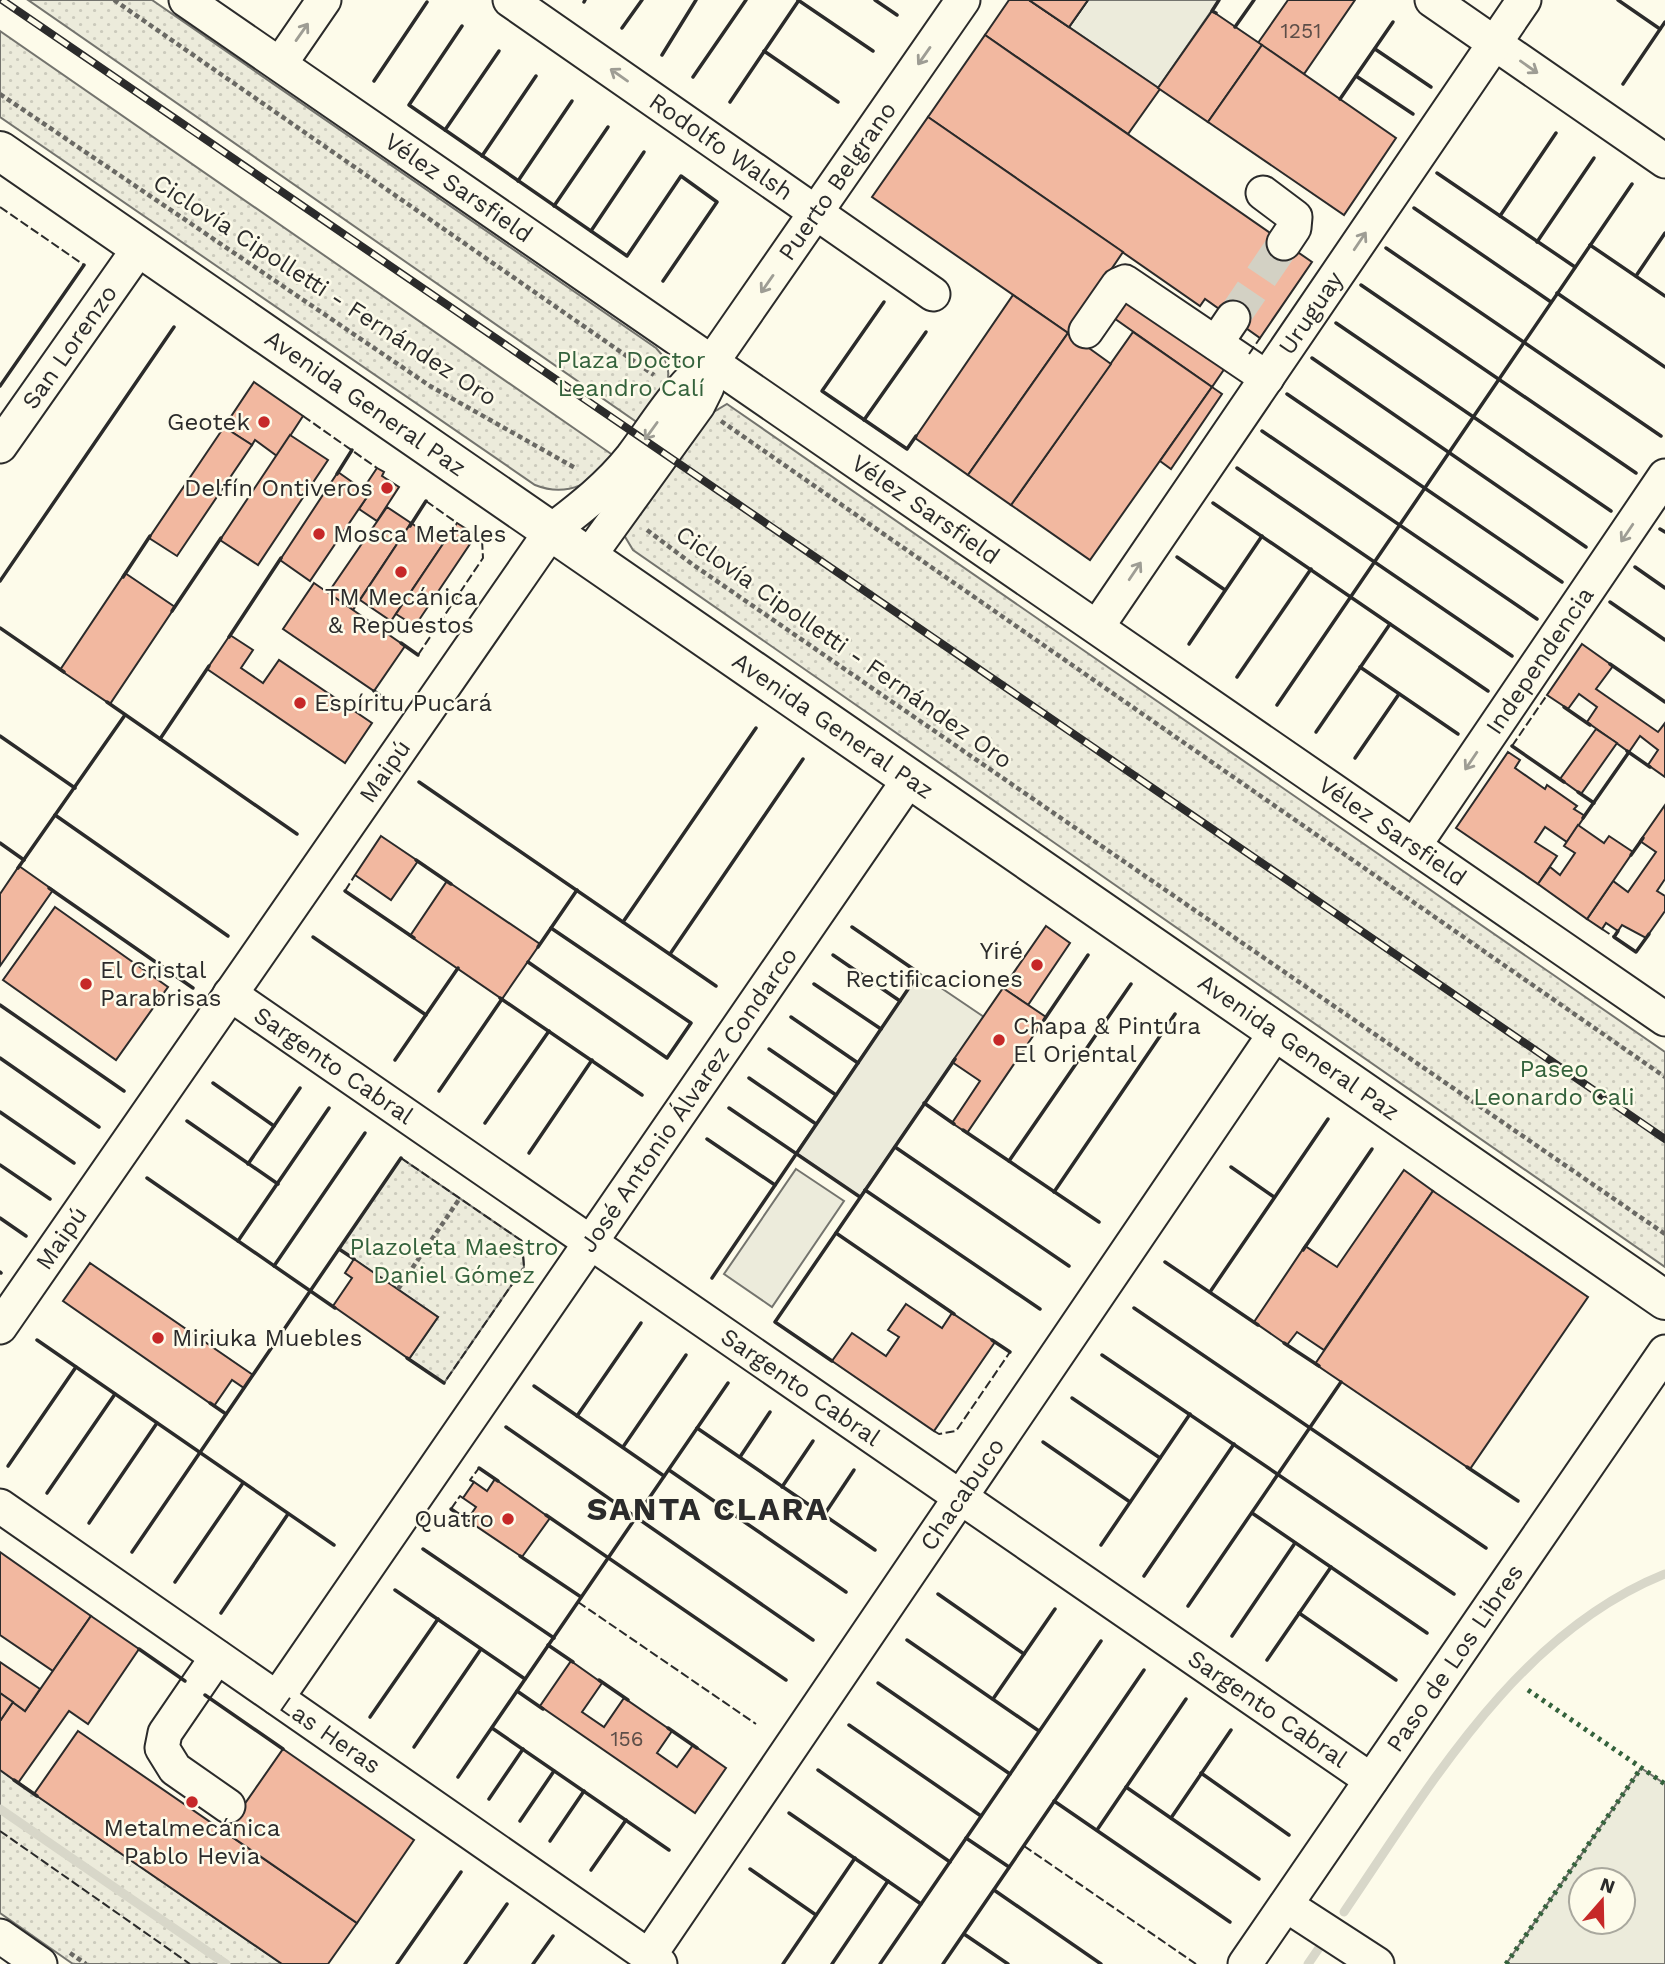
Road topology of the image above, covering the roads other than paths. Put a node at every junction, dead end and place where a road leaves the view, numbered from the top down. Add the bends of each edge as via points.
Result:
1 (186, 0) edge
2 (324, 0) edge
3 (510, 0) edge
4 (963, 0) edge
5 (1432, 0) edge
6 (1524, 0) edge
7 (1494, 43) junction
8 (280, 64) junction
9 (0, 151) edge
10 (1665, 161) edge
11 (1263, 193) dead end
12 (817, 211) junction
13 (1284, 243) tunnel mouth
14 (140, 247) junction
15 (933, 294) dead end
16 (1086, 331) dead end
17 (712, 362) junction
18 (1267, 378) junction
19 (0, 446) edge
20 (1665, 476) edge
21 (614, 498) junction
22 (552, 530) junction
23 (589, 556) junction
24 (1097, 627) junction
25 (910, 778) junction
26 (1414, 846) junction
27 (230, 994) junction
28 (1665, 1019) edge
29 (1276, 1031) junction
30 (591, 1242) junction
31 (1665, 1300) edge
32 (0, 1327) edge
33 (1665, 1352) edge
34 (961, 1497) junction
35 (0, 1506) edge
36 (217, 1657) junction
37 (277, 1698) junction
38 (1371, 1780) junction
39 (228, 1806) dead end
40 (1286, 1905) junction
41 (0, 1936) edge
42 (655, 1960) edge
43 (40, 1964) edge
44 (1245, 1964) edge
45 (1377, 1964) edge

1 - 8 street, Vélez Sarsfield
8 -> 2 street
12 -> 3 street, Rodolfo Walsh
4 -> 12 street, Puerto Belgrano
5 - 7 street
6 - 7 street, Uruguay
7 -> 10 street
18 -> 7 street, Uruguay
8 - 17 street, Vélez Sarsfield
9 - 14 main road, Avenida General Paz
11 - 13 street via 1295,217
12 - 15 street, Rodolfo Walsh
12 -> 17 street, Puerto Belgrano
14 - 19 street, San Lorenzo
14 - 22 main road, Avenida General Paz
16 - 18 street via 1118,285 1125,282 1224,331
17 - 21 street, Maipú via 688,399 632,456
17 - 24 street, Vélez Sarsfield
24 -> 18 street, Uruguay
20 -> 26 street, Independencia
21 - 22 street, Maipú
21 - 23 street, Maipú
22 - 23 main road, Avenida General Paz
22 - 27 street, Maipú
23 - 25 main road, Avenida General Paz
24 - 26 street, Vélez Sarsfield
25 - 29 main road, Avenida General Paz
25 - 30 street, José Antonio Álvarez Condarco
26 - 28 street, Vélez Sarsfield
27 - 30 street, Sargento Cabral
27 - 32 street, Maipú
29 - 31 main road, Avenida General Paz
29 - 34 street, Chacabuco
30 - 34 street, Sargento Cabral
30 - 37 street, José Antonio Álvarez Condarco
33 - 38 street, Paso de Los Libres
34 - 38 street, Sargento Cabral
34 - 42 street, Chacabuco
35 - 36 street, Las Heras
36 - 37 street, Las Heras
36 - 39 street via 165,1733 162,1748 176,1769
37 - 42 street, Las Heras
38 - 40 street, Paso de Los Libres
40 - 44 street, Paso de Los Libres
40 - 45 street
41 - 43 street

